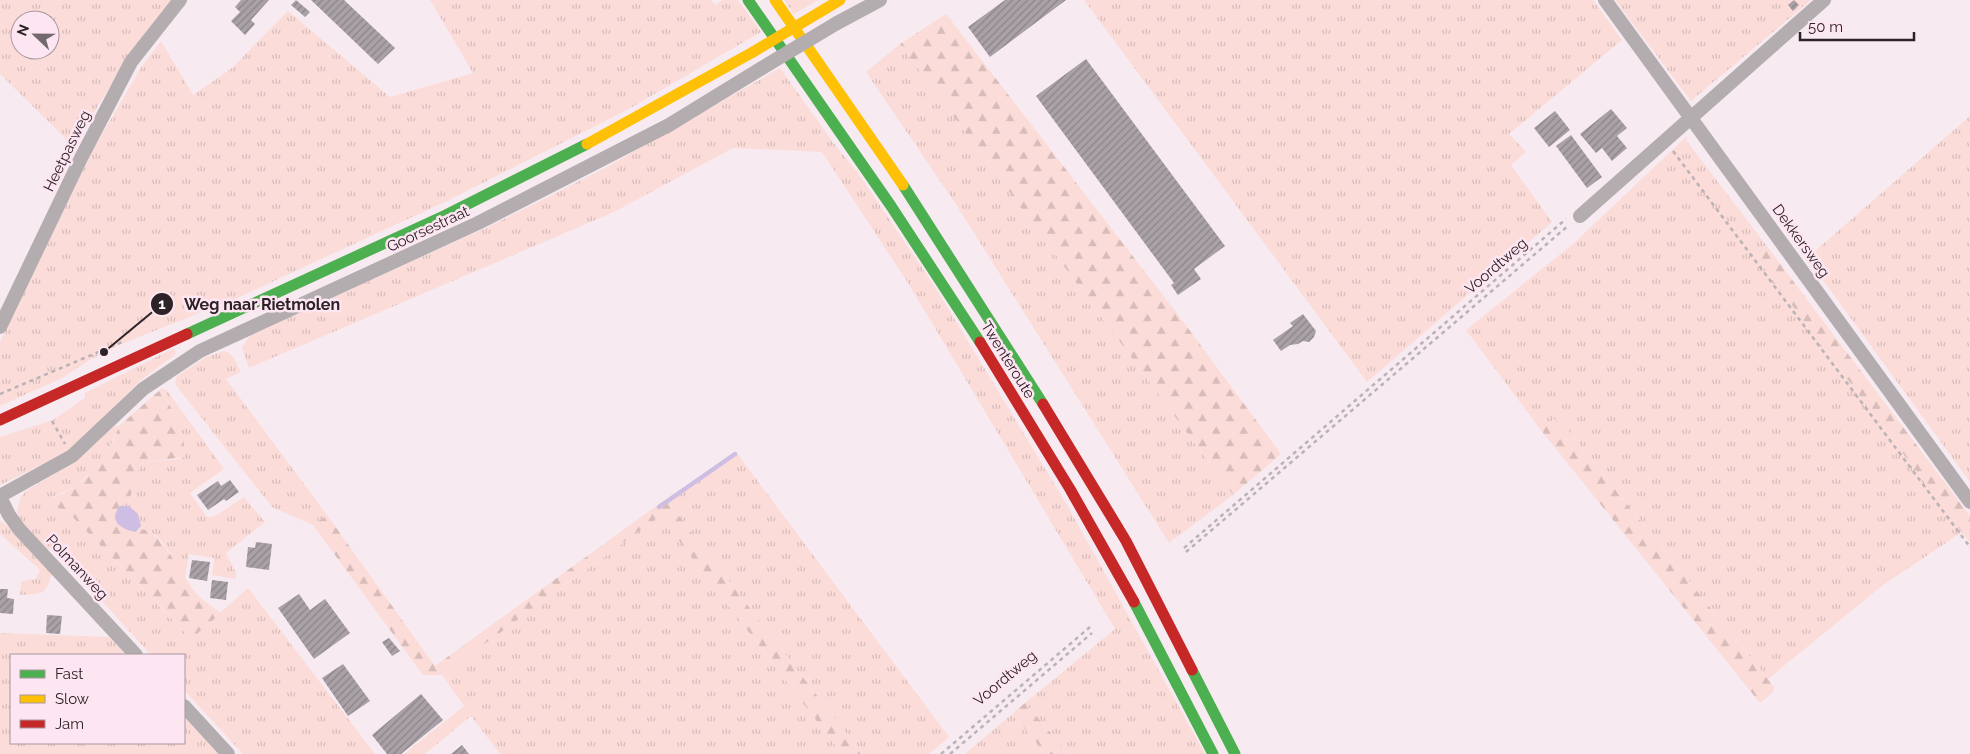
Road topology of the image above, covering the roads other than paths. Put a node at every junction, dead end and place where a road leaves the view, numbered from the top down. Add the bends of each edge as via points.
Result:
1 (180, 0) edge
2 (748, 0) edge
3 (775, 0) edge
4 (840, 0) edge
5 (880, 0) edge
6 (1605, 0) edge
7 (1824, 0) edge
8 (1691, 116) junction
9 (1580, 216) road end
10 (0, 327) edge
11 (0, 420) edge
12 (0, 497) edge
13 (1970, 502) edge
14 (135, 654) edge
15 (185, 707) edge
16 (228, 754) edge
17 (1213, 754) edge
18 (1235, 754) edge

1 - 10 street, Heetpasweg via 131,62
2 - 17 main road, Twenteroute via 881,190 999,374 1112,562
3 - 18 main road, Twenteroute via 895,173 1126,541
4 - 11 main road, Goorsestraat, bridge via 586,144 446,215
5 - 12 street, Goorsestraat, bridge via 669,125 478,223 200,351 143,389 72,456
6 - 8 street, Dekkersweg
7 - 8 street
8 - 9 street
8 - 13 street, Dekkersweg
12 - 14 street, Polmanweg via 20,529
15 - 16 street

